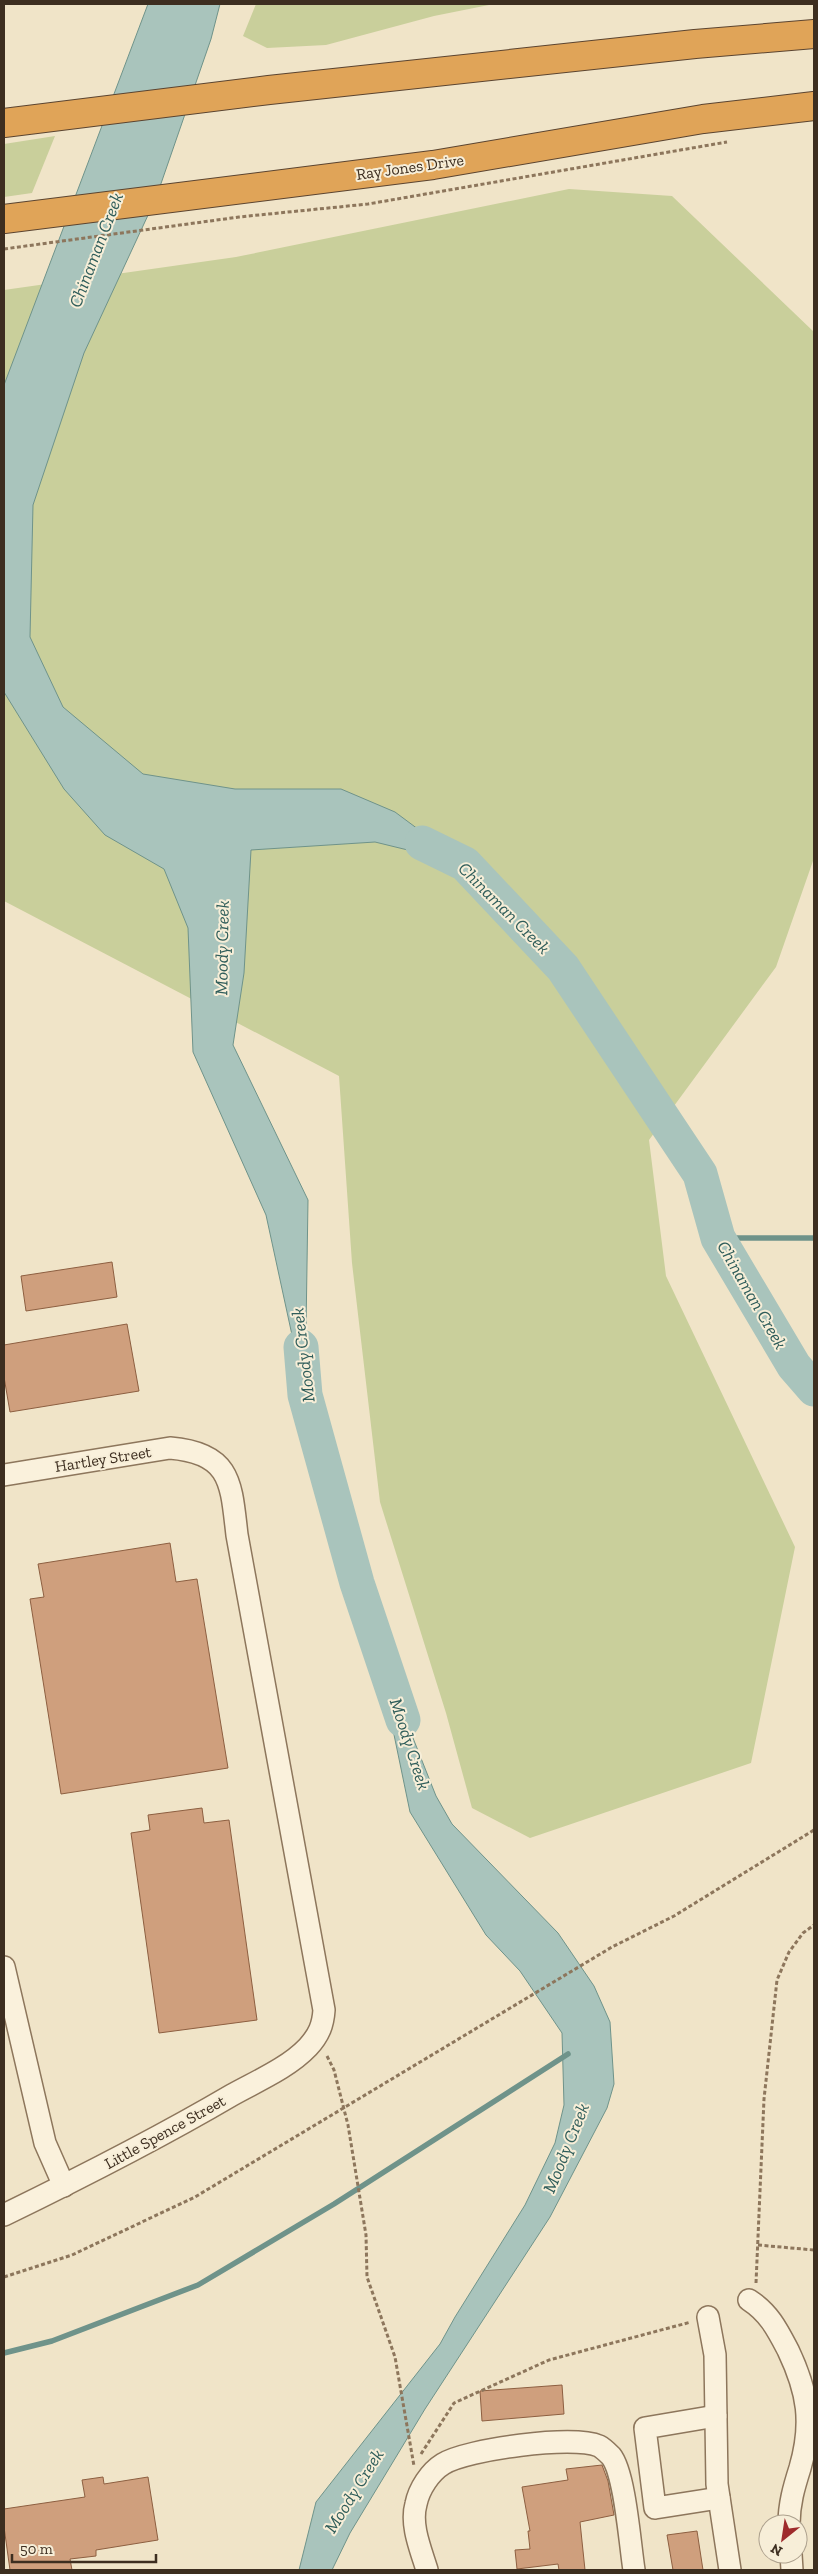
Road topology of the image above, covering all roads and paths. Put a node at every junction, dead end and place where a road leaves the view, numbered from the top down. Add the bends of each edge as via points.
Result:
1 (814, 34) edge
2 (814, 106) edge
3 (4, 123) edge
4 (733, 141) dead end
5 (16, 217) edge
6 (4, 249) edge
7 (4, 1475) edge
8 (814, 1830) edge
9 (814, 1925) edge
10 (4, 1967) edge
11 (315, 2039) junction
12 (343, 2107) junction
13 (64, 2186) junction
14 (4, 2215) edge
15 (758, 2245) junction
16 (814, 2250) edge
17 (4, 2277) edge
18 (749, 2300) joint
19 (708, 2317) joint
20 (716, 2416) junction
21 (414, 2467) junction
22 (420, 2491) junction
23 (719, 2498) junction
24 (790, 2514) edge
25 (427, 2570) edge
26 (634, 2570) edge
27 (730, 2570) edge

1 - 3 highway via 269,90
2 - 5 highway, Ray Jones Drive via 703,119 433,165
4 - 6 path via 368,204 239,217
7 - 11 street, Hartley Street via 170,1448 202,1455 217,1465 230,1483 324,2010 323,2025
8 - 12 path via 674,1916 612,1947
9 - 15 path via 803,1933 789,1952 777,1980 764,2099
10 - 13 street via 44,2143
11 - 12 path via 330,2062
11 - 13 street, Little Spence Street via 284,2064 154,2141
12 - 17 path via 195,2197 72,2255
12 - 21 path via 366,2235 367,2277 395,2357
13 - 14 street, Little Spence Street
15 - 16 path
15 - 18 path via 755,2289
18 - 24 street via 775,2325 808,2405 807,2435
19 - 20 street via 715,2355
19 - 21 path via 549,2360 454,2403
20 - 23 street
20 - 23 street via 645,2428 654,2508
21 - 22 path
22 - 25 street via 415,2521
22 - 26 street via 444,2463 478,2452 550,2442 598,2446 616,2465
23 - 27 street

